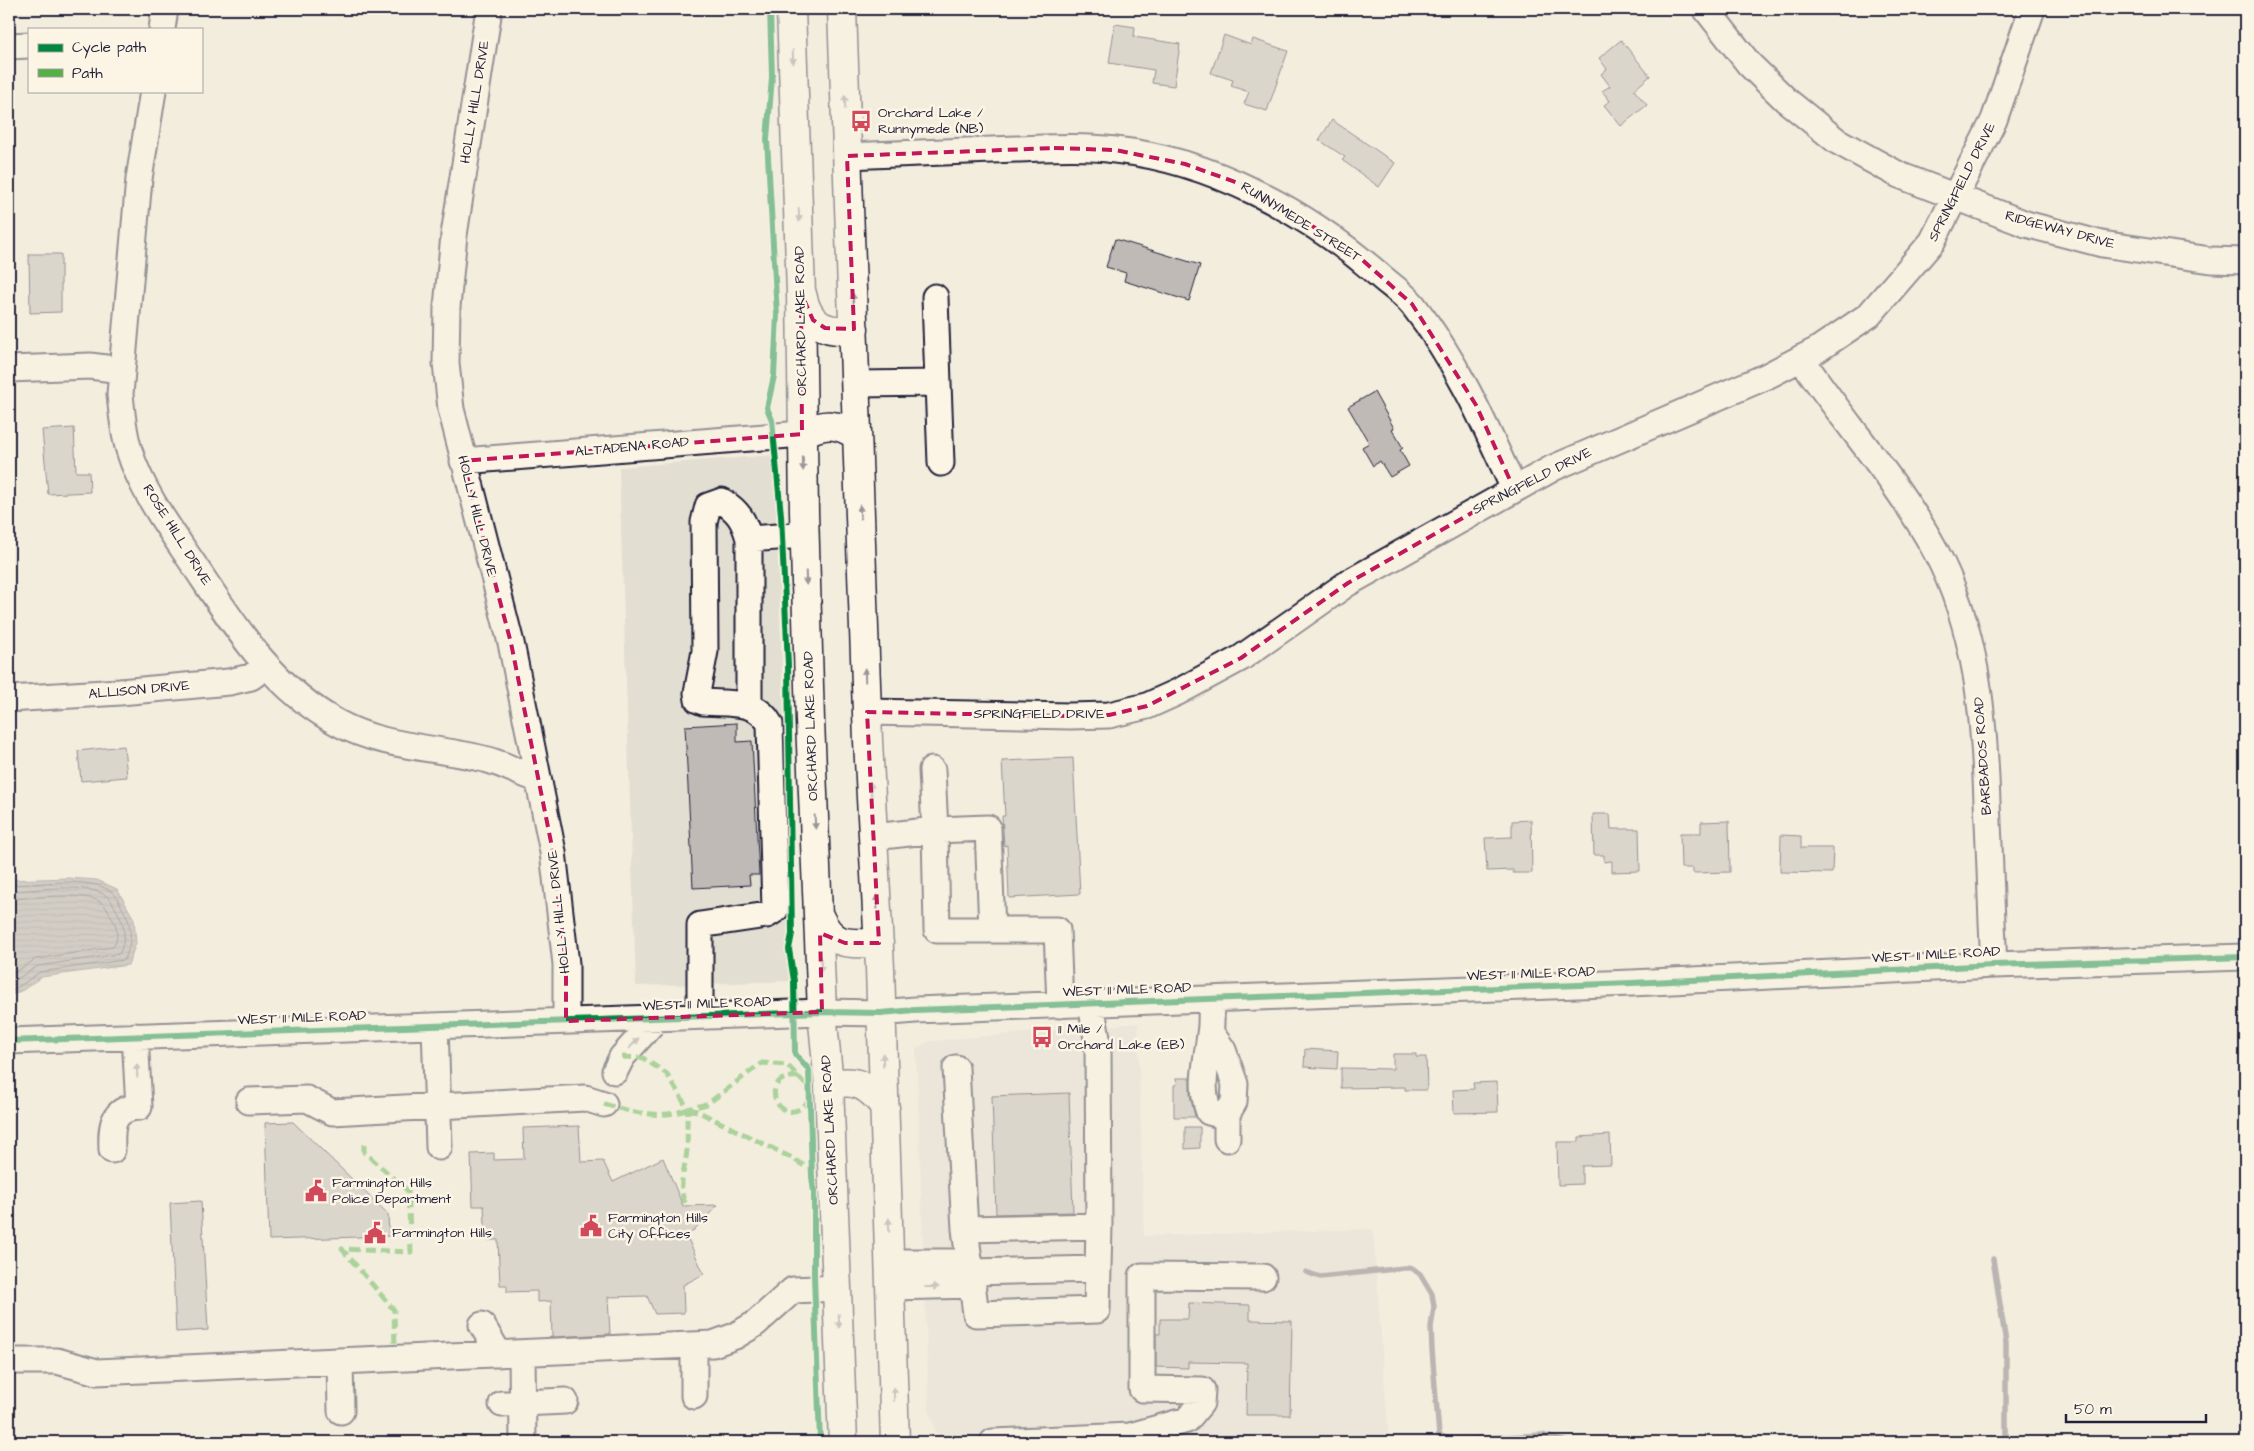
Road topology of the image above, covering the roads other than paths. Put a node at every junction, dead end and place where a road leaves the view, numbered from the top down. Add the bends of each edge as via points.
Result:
1 (165, 9) edge
2 (489, 9) edge
3 (791, 9) edge
4 (842, 9) edge
5 (1706, 9) edge
6 (2032, 9) edge
7 (162, 28) edge
8 (28, 45) edge
9 (9, 46) edge
10 (152, 92) edge
11 (847, 156) junction
12 (1955, 198) junction
13 (2245, 261) edge
14 (802, 293) junction
15 (935, 297) dead end
16 (854, 329) junction
17 (1801, 358) junction
18 (9, 369) edge
19 (122, 370) junction
20 (938, 383) junction
21 (856, 384) junction
22 (802, 434) junction
23 (857, 436) junction
24 (463, 461) junction
25 (941, 463) dead end
26 (1514, 489) junction
27 (805, 536) junction
28 (750, 539) junction
29 (266, 666) junction
30 (9, 699) edge
31 (750, 706) junction
32 (867, 712) junction
33 (932, 770) dead end
34 (538, 779) junction
35 (934, 830) junction
36 (874, 837) junction
37 (820, 918) junction
38 (992, 930) junction
39 (879, 943) junction
40 (2245, 957) edge
41 (1994, 965) junction
42 (1210, 999) junction
43 (1060, 1004) junction
44 (1091, 1004) junction
45 (822, 1012) junction
46 (881, 1013) junction
47 (700, 1016) junction
48 (657, 1018) junction
49 (566, 1021) junction
50 (435, 1026) junction
51 (135, 1036) junction
52 (9, 1041) edge
53 (956, 1068) dead end
54 (615, 1071) dead end
55 (829, 1085) junction
56 (249, 1101) dead end
57 (604, 1104) dead end
58 (438, 1106) junction
59 (885, 1106) junction
60 (1227, 1139) dead end
61 (439, 1147) dead end
62 (112, 1150) dead end
63 (1099, 1226) junction
64 (965, 1229) junction
65 (1098, 1269) junction
66 (971, 1273) junction
67 (891, 1274) junction
68 (1263, 1277) dead end
69 (838, 1288) junction
70 (482, 1325) dead end
71 (694, 1345) junction
72 (510, 1354) junction
73 (9, 1361) edge
74 (340, 1361) junction
75 (694, 1396) dead end
76 (565, 1401) dead end
77 (512, 1403) junction
78 (341, 1411) dead end
79 (523, 1442) edge
80 (843, 1442) edge
81 (895, 1442) edge
82 (992, 1442) edge

1 - 7 street
2 - 24 street, HOLLY HILL DRIVE via 454,235 447,307 446,363 451,409
3 -> 14 main road, ORCHARD LAKE ROAD
11 -> 4 main road
5 - 12 street, RIDGEWAY DRIVE via 1749,64 1786,100 1837,141 1900,175
6 - 12 street, SPRINGFIELD DRIVE via 1994,120
8 - 9 street
10 - 19 street, ROSE HILL DRIVE via 139,179
16 -> 11 main road
11 - 26 street, RUNNYMEDE STREET via 1054,148 1115,150 1185,164 1238,182 1358,257 1412,304 1452,360
12 - 13 street, RIDGEWAY DRIVE via 2026,224 2102,244 2211,260
12 - 17 street, SPRINGFIELD DRIVE via 1932,242 1869,316
14 - 16 main road via 804,307 812,320 825,328
14 - 22 main road, ORCHARD LAKE ROAD
15 - 20 street
16 - 21 main road
17 - 26 street, SPRINGFIELD DRIVE via 1553,468
17 - 41 street, BARBADOS ROAD via 1900,493 1935,550 1959,603 1972,648 1984,722
18 - 19 street via 90,366
19 - 29 street, ROSE HILL DRIVE via 122,426 129,452 144,484 243,638
20 - 21 street
20 - 25 street
21 - 23 main road
22 - 23 main road via 828,424 838,425
22 - 24 street, ALTADENA ROAD
22 -> 27 main road, ORCHARD LAKE ROAD
32 -> 23 main road
24 - 34 street, HOLLY HILL DRIVE via 511,643
26 - 32 street, SPRINGFIELD DRIVE via 1348,583 1241,658 1146,706 1109,715 1070,716
27 - 28 street
27 -> 37 main road, ORCHARD LAKE ROAD
28 - 31 street
28 - 31 street via 745,522 735,510 722,501 708,506 704,522 705,651 698,700
29 - 30 street, ALLISON DRIVE via 251,678 229,682
29 - 34 street, ROSE HILL DRIVE via 287,688 339,724 406,745 488,760
31 - 47 street via 763,713 770,724 775,910 767,915 700,925
36 -> 32 main road
33 - 35 street
34 - 49 street, HOLLY HILL DRIVE via 560,902 566,964
35 - 36 street
35 - 38 street via 937,930
35 - 38 street via 988,828
39 -> 36 main road
37 - 39 main road via 834,939 845,943
37 -> 45 main road, ORCHARD LAKE ROAD
38 - 43 street via 1057,930
39 - 46 main road
40 - 41 street, WEST 11 MILE ROAD
41 - 42 street, WEST 11 MILE ROAD
42 - 44 street, WEST 11 MILE ROAD
42 - 60 street via 1211,1033 1203,1085 1209,1112 1227,1114
43 - 44 street, WEST 11 MILE ROAD
43 - 46 street, WEST 11 MILE ROAD
44 - 63 street via 1098,1044
45 - 46 street, WEST 11 MILE ROAD
45 - 47 street, WEST 11 MILE ROAD
45 - 55 main road, ORCHARD LAKE ROAD
59 -> 46 main road
47 - 48 street, WEST 11 MILE ROAD
48 - 49 street, WEST 11 MILE ROAD
54 -> 48 street via 622,1057
49 - 50 street, WEST 11 MILE ROAD
50 - 51 street, WEST 11 MILE ROAD
50 - 58 street
51 - 52 street, WEST 11 MILE ROAD
62 -> 51 street via 111,1125 119,1113 139,1106
53 - 64 street
55 - 59 main road via 843,1081 859,1084 873,1092
55 - 69 main road, ORCHARD LAKE ROAD
56 - 58 street via 307,1099 332,1112
57 - 58 street via 585,1098
58 - 61 street
67 -> 59 main road
63 - 64 street
63 - 65 street
64 - 66 street
65 - 66 street
65 - 66 street via 1097,1310 976,1314
66 - 67 street
81 -> 67 main road
68 - 82 street via 1142,1276 1142,1389 1202,1390 1201,1403 1187,1420 1130,1436
69 - 71 street via 793,1290 755,1324 735,1336 713,1344
69 -> 80 main road, ORCHARD LAKE ROAD
70 - 72 street
71 - 72 street
71 - 75 street
72 - 74 street
72 - 77 street
73 - 74 street via 57,1361 97,1372
74 - 78 street
76 - 77 street
77 - 79 street

